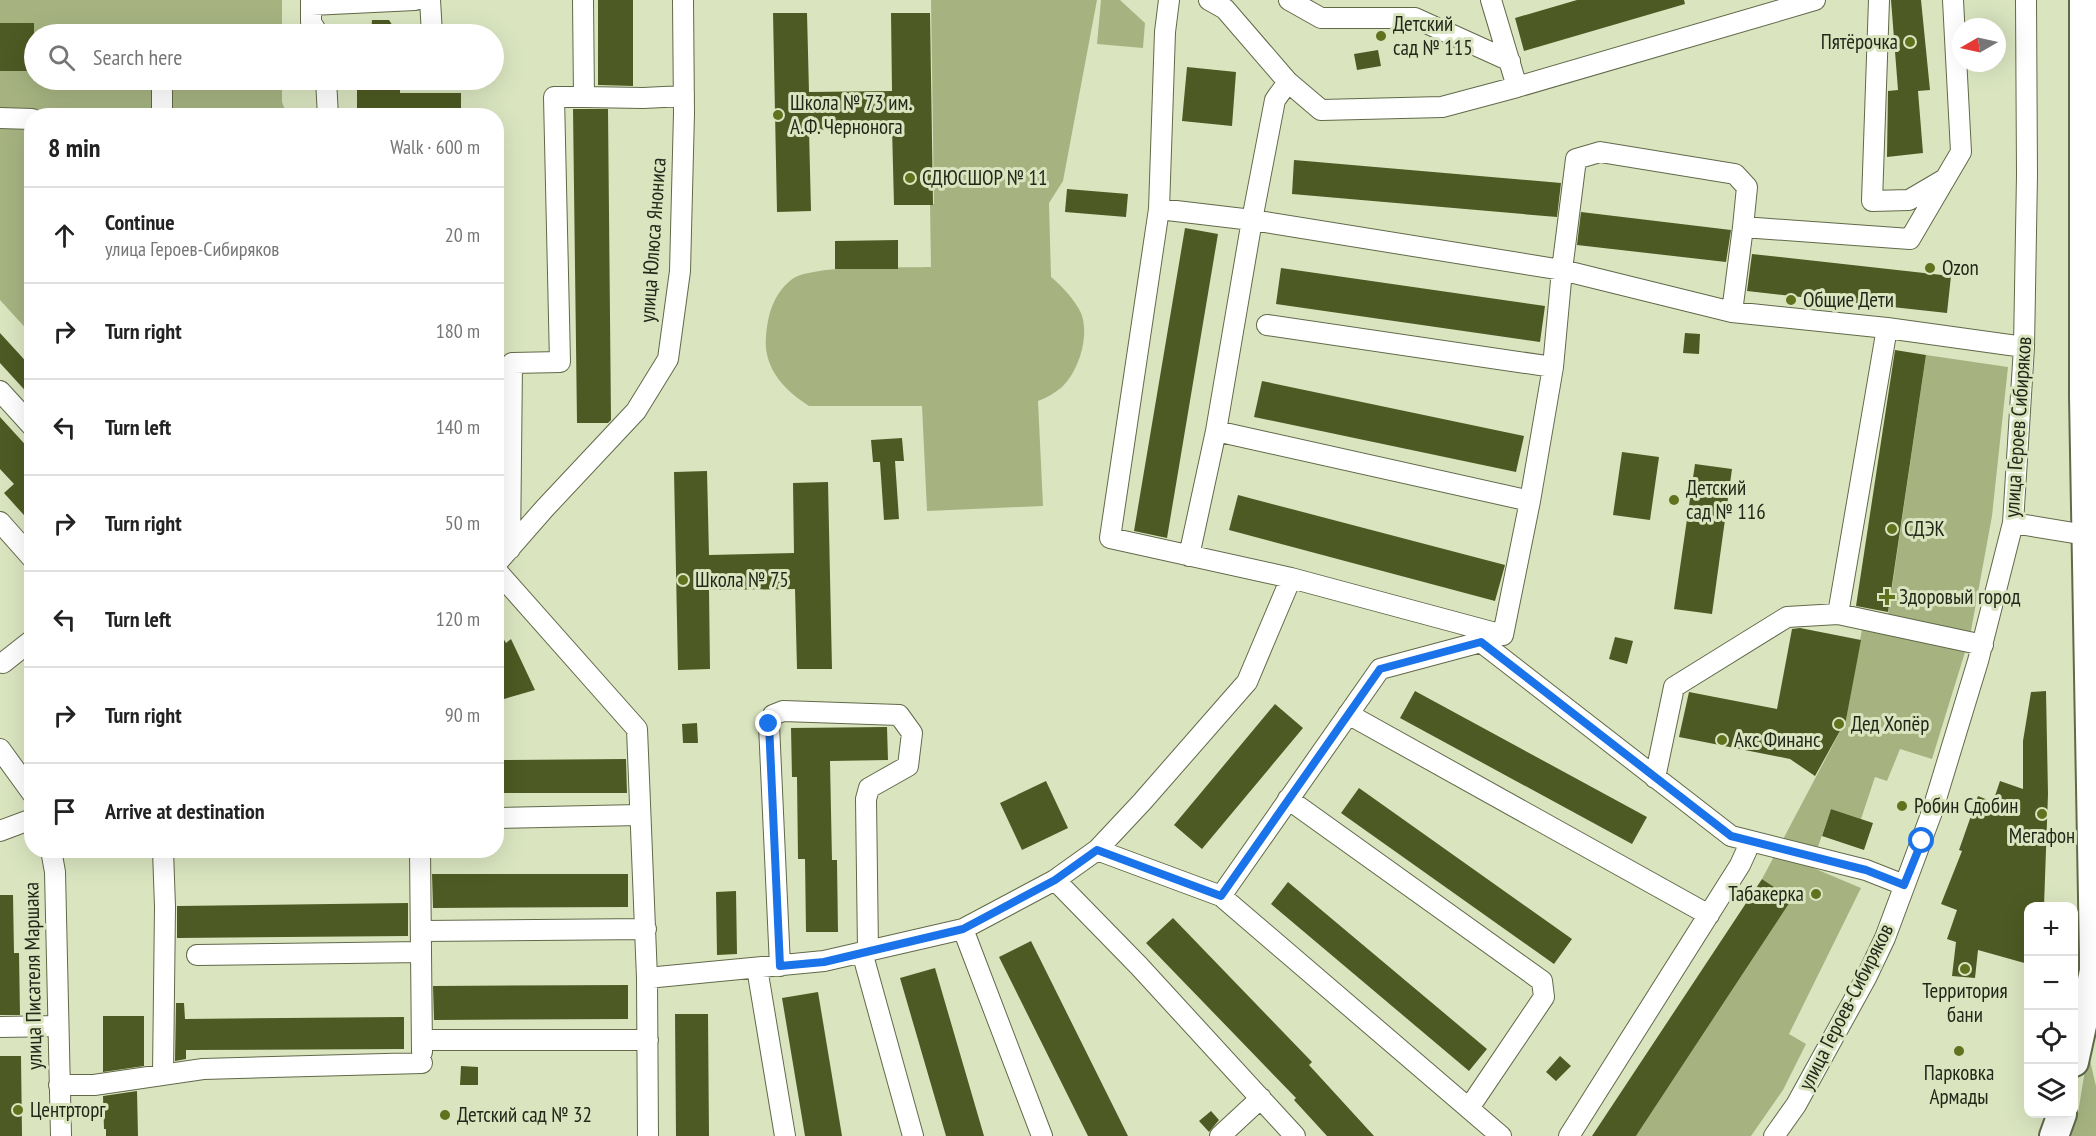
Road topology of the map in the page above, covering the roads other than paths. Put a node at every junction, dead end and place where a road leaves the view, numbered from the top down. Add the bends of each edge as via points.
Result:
1 (415, 0) edge
2 (430, 0) edge
3 (583, 0) edge
4 (683, 0) edge
5 (1169, 0) edge
6 (1209, 0) edge
7 (1289, 0) edge
8 (1491, 0) edge
9 (1815, 0) edge
10 (1879, 0) edge
11 (1953, 0) edge
12 (2026, 0) edge
13 (2084, 0) edge
14 (311, 2) edge
15 (312, 24) edge
16 (431, 24) edge
17 (1510, 62) junction
18 (1288, 82) junction
19 (1517, 87) junction
20 (162, 90) edge
21 (327, 90) edge
22 (684, 96) junction
23 (584, 97) junction
24 (162, 108) edge
25 (328, 108) edge
26 (0, 118) edge
27 (24, 118) edge
28 (2092, 121) edge
29 (1946, 179) junction
30 (1159, 209) junction
31 (1252, 220) junction
32 (1743, 227) junction
33 (1562, 270) junction
34 (1732, 312) junction
35 (1267, 325) dead end
36 (1887, 328) junction
37 (2024, 347) junction
38 (504, 363) edge
39 (1553, 367) junction
40 (0, 391) edge
41 (2092, 392) edge
42 (24, 417) edge
43 (1216, 431) junction
44 (1530, 501) junction
45 (0, 522) edge
46 (2013, 523) junction
47 (2086, 535) junction
48 (24, 549) edge
49 (510, 549) junction
50 (504, 555) edge
51 (1189, 556) junction
52 (1291, 578) junction
53 (504, 579) edge
54 (1838, 614) junction
55 (1503, 635) junction
56 (1481, 642) junction
57 (1983, 645) junction
58 (24, 646) edge
59 (3, 663) dead end
60 (1348, 714) junction
61 (0, 749) edge
62 (1655, 778) junction
63 (24, 782) edge
64 (1288, 799) junction
65 (640, 815) junction
66 (504, 818) edge
67 (24, 822) edge
68 (0, 831) edge
69 (1751, 841) junction
70 (1922, 841) joint
71 (1097, 850) junction
72 (52, 858) edge
73 (163, 858) edge
74 (420, 858) edge
75 (1055, 880) junction
76 (1904, 885) junction
77 (1221, 896) junction
78 (1709, 915) junction
79 (646, 929) junction
80 (963, 929) junction
81 (421, 931) junction
82 (421, 952) junction
83 (865, 952) junction
84 (197, 955) dead end
85 (780, 966) junction
86 (757, 968) junction
87 (2095, 975) edge
88 (647, 978) junction
89 (58, 1026) junction
90 (0, 1027) edge
91 (422, 1040) junction
92 (648, 1040) junction
93 (2078, 1042) edge
94 (164, 1075) junction
95 (59, 1085) junction
96 (1261, 1098) junction
97 (1469, 1108) junction
98 (2060, 1118) edge
99 (61, 1136) edge
100 (648, 1136) edge
101 (785, 1136) edge
102 (913, 1136) edge
103 (1042, 1136) edge
104 (1220, 1136) edge
105 (1295, 1136) edge
106 (1501, 1136) edge
107 (1569, 1136) edge
108 (1774, 1136) edge
109 (2054, 1136) edge

1 - 14 street
2 - 16 street
3 - 23 street
4 - 22 street, улица Юлюса Янониса
5 - 30 street
6 - 18 street via 1226,9
7 - 17 street via 1321,18 1415,18
8 - 17 street
9 - 19 street
10 - 29 street via 1872,201 1909,200
11 - 29 street via 1961,152
12 - 37 street, улица Героев Сибиряков
13 - 28 highway
14 - 15 street
17 - 19 street
18 - 19 street via 1321,110 1442,107
18 - 31 street via 1275,100
20 - 24 street
21 - 25 street
22 - 23 street
22 - 49 street, улица Юлюса Янониса via 680,271 668,359 636,411
23 - 38 street via 554,97 560,362
26 - 27 street
28 - 41 highway
29 - 32 street via 1910,239
30 - 31 street
30 - 51 street via 1110,538
31 - 33 street
31 - 43 street
32 - 33 street via 1747,188 1735,174 1600,152 1576,159
32 - 34 street
33 - 34 street
33 - 39 street
34 - 36 street
35 - 39 street
36 - 37 street
36 - 54 street
37 - 46 street, улица Героев Сибиряков
38 - 49 street
39 - 44 street
40 - 42 street
41 - 47 highway
43 - 44 street
43 - 51 street
44 - 55 street
45 - 48 street
46 - 47 street
46 - 57 street, улица Героев Сибиряков
47 - 87 highway
49 - 50 street, улица Юлюса Янониса
51 - 52 street
52 - 55 street
52 - 71 street via 1246,682
53 - 65 street via 637,729
54 - 57 street
54 - 62 street via 1786,617 1674,687
55 - 56 street
56 - 60 street via 1380,669
56 - 62 street
57 - 70 street, улица Героев Сибиряков
58 - 59 street
60 - 64 street
60 - 78 street
61 - 63 street
62 - 69 street via 1731,836
64 - 77 street
64 - 97 street via 1542,981 1544,997
65 - 66 street
65 - 79 street
67 - 68 street
69 - 76 street via 1866,870
69 - 78 street
70 - 76 street, улица Героев-Сибиряков
71 - 75 street
71 - 77 street
72 - 89 street, улица Писателя Маршака
73 - 94 street
74 - 81 street
75 - 80 street
75 - 96 street
76 - 108 street, улица Героев-Сибиряков via 1866,978 1796,1105
77 - 97 street
78 - 107 street
79 - 81 street
79 - 88 street
80 - 83 street
80 - 103 street
81 - 82 street
82 - 84 street
82 - 91 street
83 - 85 street via 824,962
83 - 85 street via 866,799 869,788 908,766 912,733 899,715 783,711 773,715 769,724
83 - 102 street
85 - 86 street
86 - 88 street
86 - 101 street
87 - 93 highway
88 - 92 street
89 - 90 street
89 - 95 street, улица Писателя Маршака
91 - 92 street
91 - 94 street via 422,1069 203,1069
92 - 100 street
94 - 95 street via 94,1085
95 - 99 street, улица Писателя Маршака
96 - 104 street
96 - 105 street
97 - 106 street
98 - 109 highway

